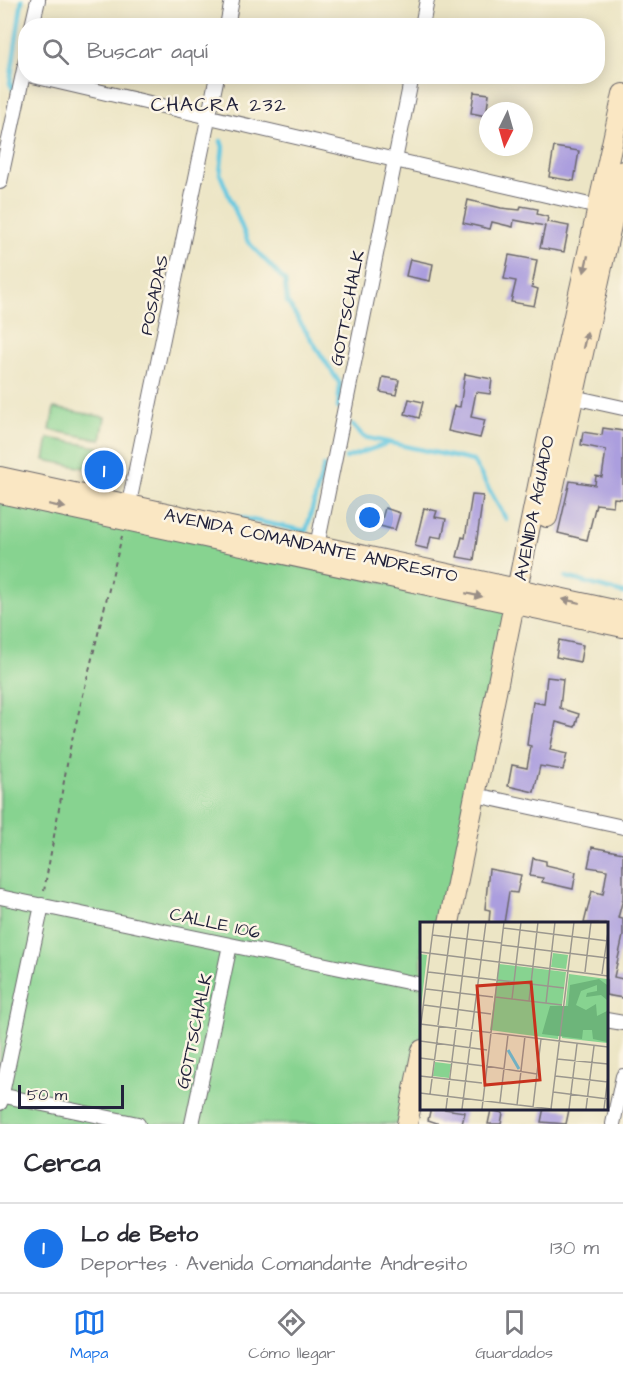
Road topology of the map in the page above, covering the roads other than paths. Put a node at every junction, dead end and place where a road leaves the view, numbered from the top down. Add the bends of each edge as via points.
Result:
1 (38, 0) edge
2 (232, 0) edge
3 (427, 0) edge
4 (34, 18) edge
5 (229, 18) edge
6 (424, 18) edge
7 (25, 84) edge
8 (66, 84) edge
9 (214, 84) edge
10 (410, 84) edge
11 (623, 94) edge
12 (208, 117) junction
13 (395, 160) junction
14 (623, 171) edge
15 (0, 182) edge
16 (612, 210) edge
17 (573, 397) junction
18 (623, 408) edge
19 (0, 477) edge
20 (0, 493) edge
21 (127, 513) junction
22 (317, 546) junction
23 (522, 598) junction
24 (623, 612) edge
25 (623, 627) edge
26 (485, 797) junction
27 (623, 827) edge
28 (0, 897) edge
29 (42, 905) junction
30 (449, 922) edge
31 (458, 922) edge
32 (231, 945) junction
33 (420, 985) edge
34 (608, 1020) edge
35 (623, 1023) edge
36 (420, 1060) edge
37 (623, 1076) edge
38 (1, 1098) edge
39 (420, 1100) edge
40 (138, 1124) edge
41 (192, 1124) edge
42 (407, 1124) edge
43 (415, 1124) edge
44 (613, 1124) edge

1 - 4 street
2 - 5 street
3 - 6 street
7 - 15 street
8 - 12 street
9 - 12 street, POSADAS
10 - 13 street, GOTTSCHALK
11 - 16 main road, AVENIDA AGUADO
12 - 13 street
12 - 21 street, POSADAS
13 - 16 street
13 - 22 street, GOTTSCHALK
14 - 16 main road, AVENIDA AGUADO
17 -> 16 main road, AVENIDA AGUADO
16 -> 23 main road, AVENIDA AGUADO via 557,393
17 - 18 street
17 - 23 main road, AVENIDA AGUADO
19 - 21 main road, AVENIDA COMANDANTE ANDRESITO
20 -> 21 main road, AVENIDA COMANDANTE ANDRESITO
21 - 22 main road, AVENIDA COMANDANTE ANDRESITO
21 -> 23 main road, AVENIDA COMANDANTE ANDRESITO
22 - 23 main road, AVENIDA COMANDANTE ANDRESITO
24 -> 23 main road, AVENIDA COMANDANTE ANDRESITO
23 - 25 main road, AVENIDA COMANDANTE ANDRESITO
23 - 26 main road, AVENIDA AGUADO
23 - 30 main road, AVENIDA AGUADO
26 - 27 street
26 - 31 main road, AVENIDA AGUADO
28 - 29 street, CALLE 106
29 - 32 street, CALLE 106
29 - 38 street
32 - 33 street, CALLE 106
32 - 41 street, GOTTSCHALK
34 - 35 street
36 - 42 main road
37 - 44 street
38 - 40 street
39 - 43 main road

